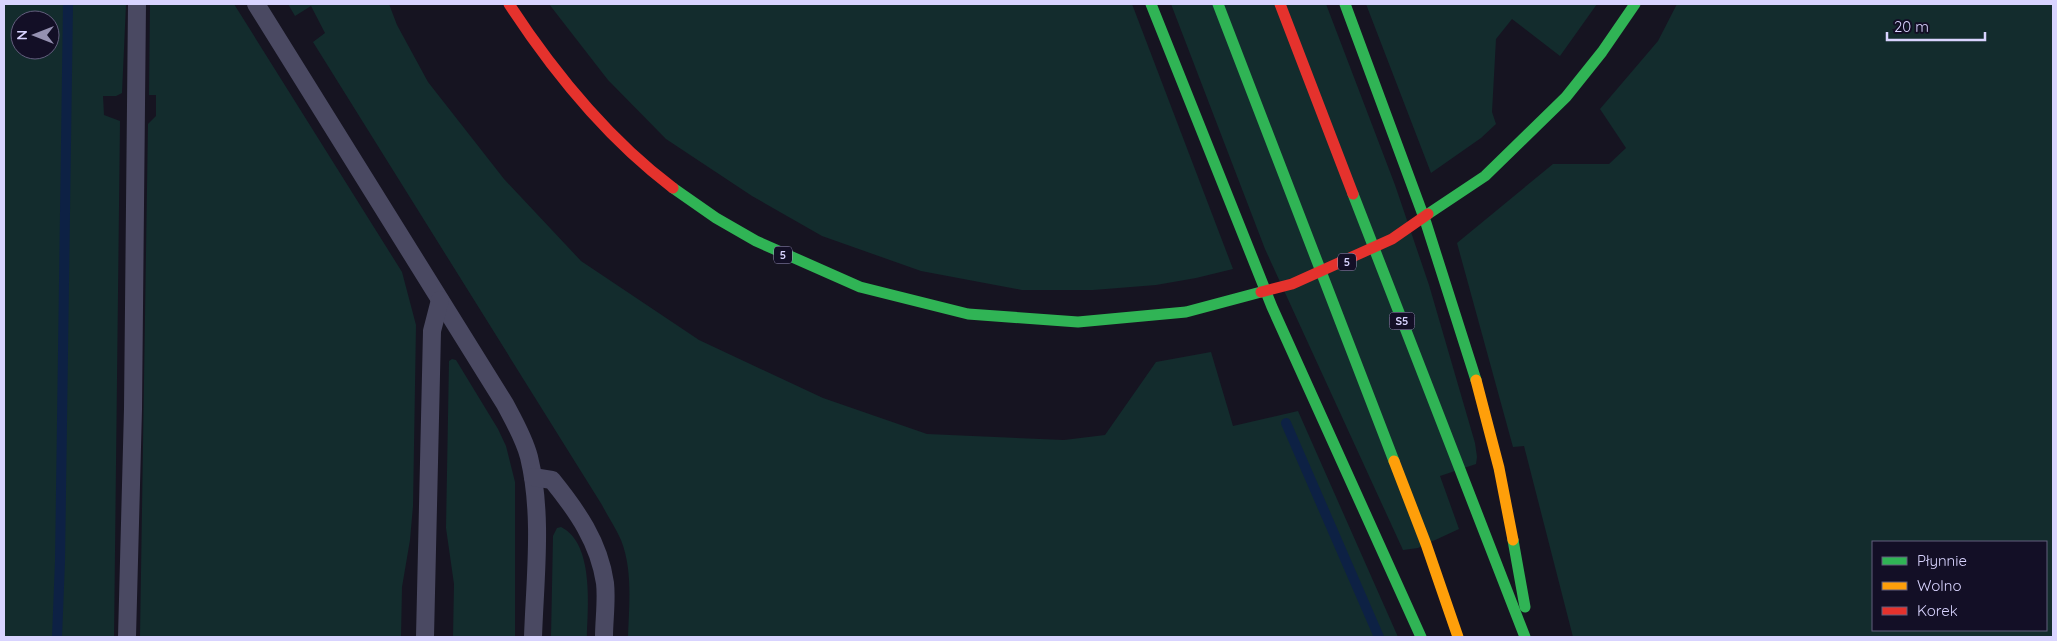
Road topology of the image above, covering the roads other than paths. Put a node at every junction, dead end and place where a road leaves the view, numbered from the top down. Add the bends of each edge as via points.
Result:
1 (137, 4) edge
2 (256, 4) edge
3 (508, 4) edge
4 (1151, 4) edge
5 (1218, 4) edge
6 (1280, 4) edge
7 (1345, 4) edge
8 (1635, 4) edge
9 (440, 300) junction
10 (533, 477) junction
11 (127, 637) edge
12 (426, 637) edge
13 (533, 637) edge
14 (604, 637) edge
15 (1421, 637) edge
16 (1458, 637) edge
17 (1525, 637) edge
18 (1531, 637) edge

1 - 11 lane
2 - 9 lane
3 - 8 highway, 5 via 550,65 614,138 678,191 727,225 780,254 852,285 911,304 973,315 1046,322 1105,322 1203,309 1272,292 1368,252 1462,195 1519,147 1593,65
4 - 15 highway via 1272,307
5 - 16 highway
6 - 17 highway, S5
7 - 18 highway via 1390,122 1473,369 1512,529
9 - 10 lane via 520,431
9 - 12 lane via 432,331
10 - 13 lane via 536,519
10 - 14 lane via 552,480 596,546 605,584

